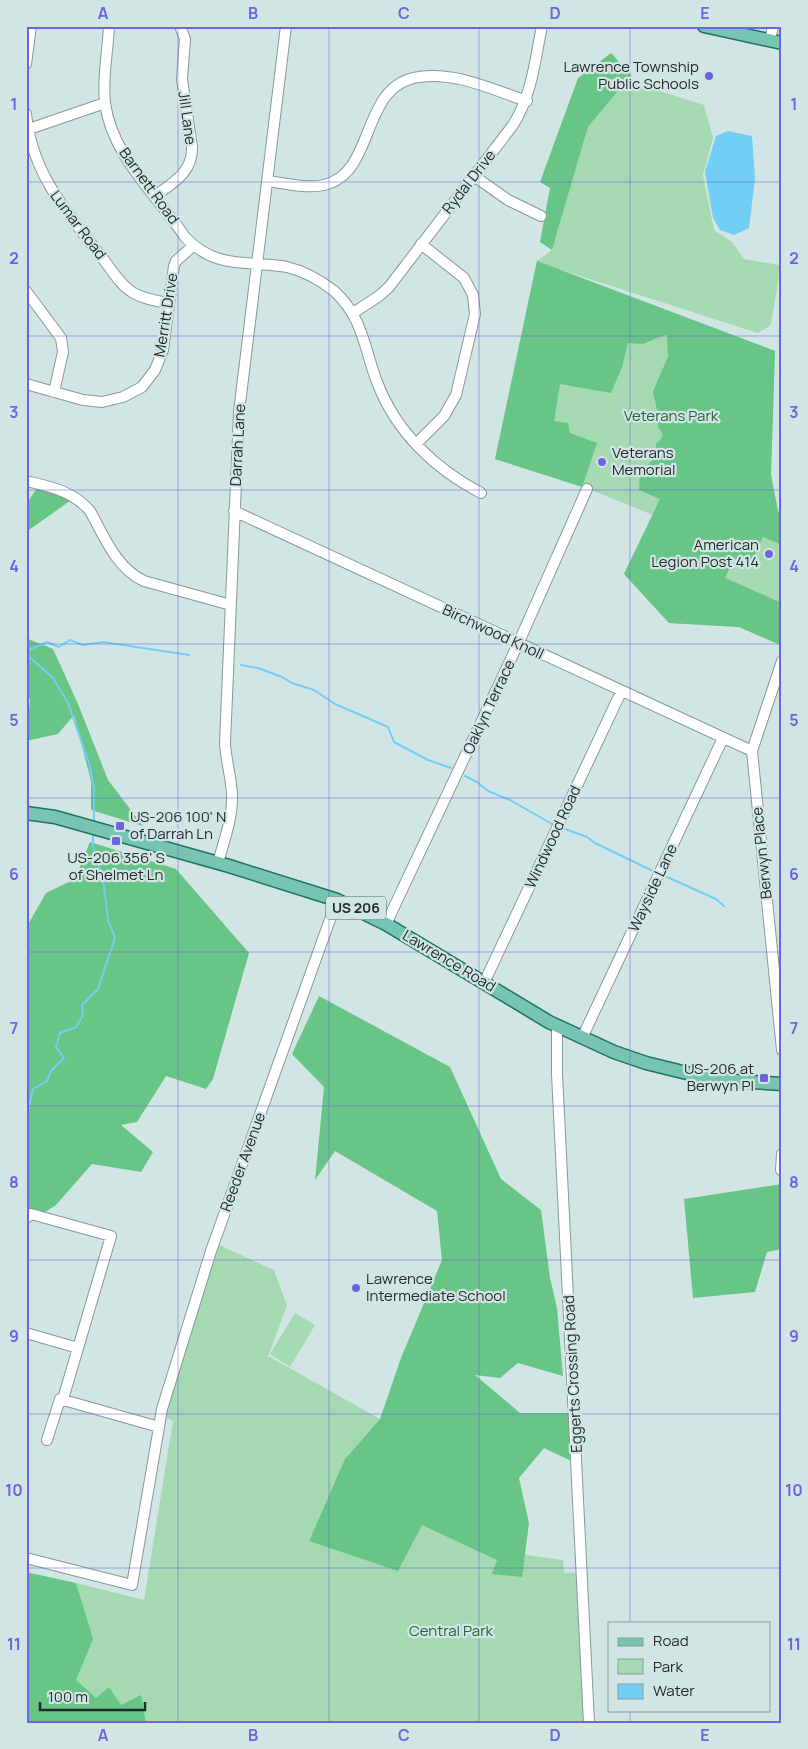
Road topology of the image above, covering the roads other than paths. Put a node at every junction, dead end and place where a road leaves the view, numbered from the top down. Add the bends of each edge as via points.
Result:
1 (31, 26) edge
2 (110, 26) edge
3 (180, 26) edge
4 (286, 26) edge
5 (542, 26) edge
6 (704, 26) edge
7 (773, 26) edge
8 (776, 42) edge
9 (26, 64) edge
10 (526, 101) junction
11 (105, 103) junction
12 (26, 114) edge
13 (28, 129) junction
14 (474, 176) junction
15 (267, 181) junction
16 (155, 196) junction
17 (541, 216) dead end
18 (421, 244) junction
19 (193, 246) junction
20 (257, 264) junction
21 (26, 291) edge
22 (169, 303) junction
23 (353, 313) junction
24 (26, 384) edge
25 (54, 392) junction
26 (416, 444) junction
27 (26, 481) edge
28 (587, 489) dead end
29 (482, 493) dead end
30 (234, 511) junction
31 (231, 605) junction
32 (518, 644) junction
33 (782, 661) edge
34 (621, 692) junction
35 (723, 738) junction
36 (752, 751) junction
37 (26, 813) edge
38 (218, 863) junction
39 (337, 900) junction
40 (386, 924) junction
41 (484, 982) junction
42 (556, 1026) junction
43 (582, 1038) junction
44 (782, 1050) edge
45 (782, 1084) edge
46 (782, 1154) edge
47 (781, 1170) edge
48 (26, 1218) edge
49 (26, 1333) edge
50 (78, 1348) junction
51 (63, 1399) junction
52 (159, 1427) junction
53 (47, 1440) dead end
54 (26, 1558) edge
55 (589, 1723) edge

1 - 9 street
2 - 11 street, Barnett Road
3 - 16 street, Jill Lane via 186,39 182,80 192,157 182,176
4 - 15 street, Darrah Lane
5 - 10 street, Rydal Drive
6 - 8 main road
7 - 8 street
10 - 14 street, Rydal Drive via 513,125
10 - 15 street via 449,78 410,78 393,88 382,100 354,163 342,176 317,186
11 - 13 street
11 - 16 street, Barnett Road via 118,145
12 - 13 street, Lumar Road
13 - 22 street, Lumar Road via 38,162 58,200 124,286 140,296
14 - 17 street via 508,200
14 - 18 street, Rydal Drive
15 - 20 street, Darrah Lane
16 - 19 street, Barnett Road
18 - 23 street, Rydal Drive via 389,286
18 - 26 street via 464,278 473,295 475,314 456,395 444,416
19 - 20 street, Barnett Road via 214,258
19 - 22 street, Merritt Drive via 176,261
20 - 23 street, Barnett Road via 287,267 314,278 335,292
20 - 30 street, Darrah Lane via 239,412
21 - 25 street via 61,338 63,352
22 - 25 street, Merritt Drive via 160,361 142,386 123,397 102,402
23 - 26 street, Barnett Road via 365,338 385,399
24 - 25 street, Merritt Drive
26 - 29 street, Barnett Road via 441,468
27 - 31 street via 67,492 83,504 121,564 136,578
28 - 32 street, Oaklyn Terrace
30 - 31 street, Darrah Lane
30 - 32 street, Birchwood Knoll
31 - 38 street, Darrah Lane via 225,743 232,807
32 - 34 street, Birchwood Knoll
32 - 40 street, Oaklyn Terrace
33 - 36 street, Berwyn Place
34 - 35 street, Birchwood Knoll
34 - 41 street, Windwood Road
35 - 36 street, Birchwood Knoll
35 - 43 street, Wayside Lane
36 - 44 street, Berwyn Place
37 - 38 main road, Lawrence Road / US 206 via 55,817
38 - 39 main road, Lawrence Road / US 206
39 - 40 main road, Lawrence Road / US 206
39 - 52 street, Reeder Avenue via 211,1251
40 - 41 main road, Lawrence Road / US 206
41 - 42 main road, Lawrence Road / US 206
42 - 43 main road, Lawrence Road / US 206
42 - 55 street, Eggerts Crossing Road
43 - 45 main road, Lawrence Road / US 206 via 614,1052 678,1072
46 - 47 street
48 - 50 street via 31,1214 110,1236
49 - 50 street
50 - 51 street
51 - 52 street
51 - 53 street via 60,1398
52 - 54 street, Reeder Avenue via 132,1584

